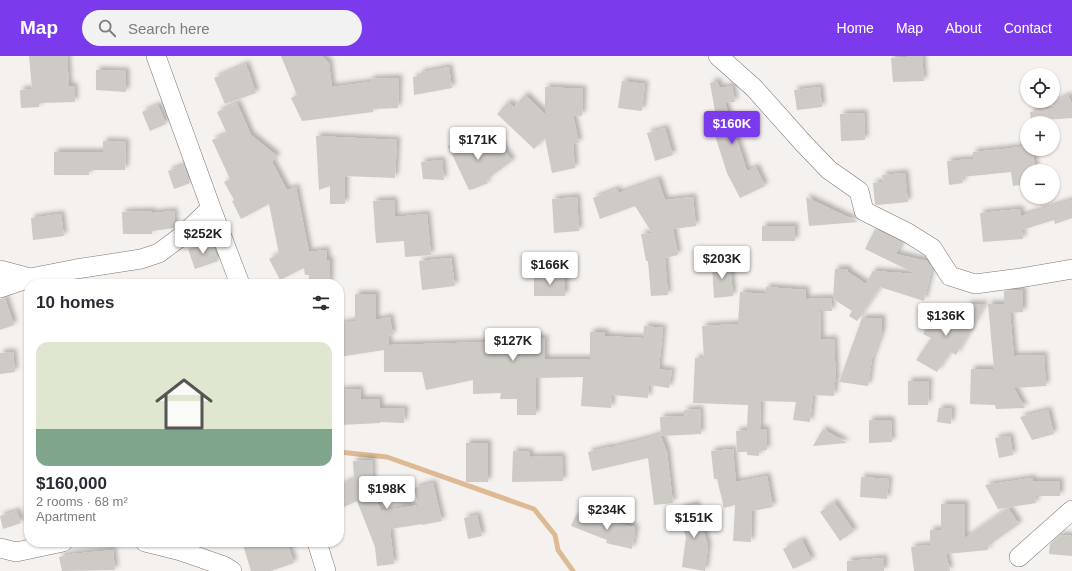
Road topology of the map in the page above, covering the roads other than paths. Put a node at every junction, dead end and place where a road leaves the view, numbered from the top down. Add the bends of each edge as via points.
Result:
1 (156, 56) edge
2 (718, 56) edge
3 (211, 208) junction
4 (1072, 269) edge
5 (0, 270) edge
6 (30, 278) junction
7 (27, 279) edge
8 (238, 279) edge
9 (24, 280) edge
10 (0, 288) edge
11 (1072, 510) edge
12 (40, 547) edge
13 (166, 547) edge
14 (318, 547) edge
15 (0, 548) edge
16 (1019, 557) dead end
17 (323, 570) edge
18 (232, 571) edge

1 - 3 street
2 - 4 street via 754,88 829,170 859,191 864,211 932,248 950,276 975,284
3 - 6 street via 183,235 159,253 141,259
3 - 8 street
5 - 6 street
6 - 7 street
9 - 10 street
11 - 16 street
12 - 15 street via 16,552
13 - 18 street
14 - 17 street

